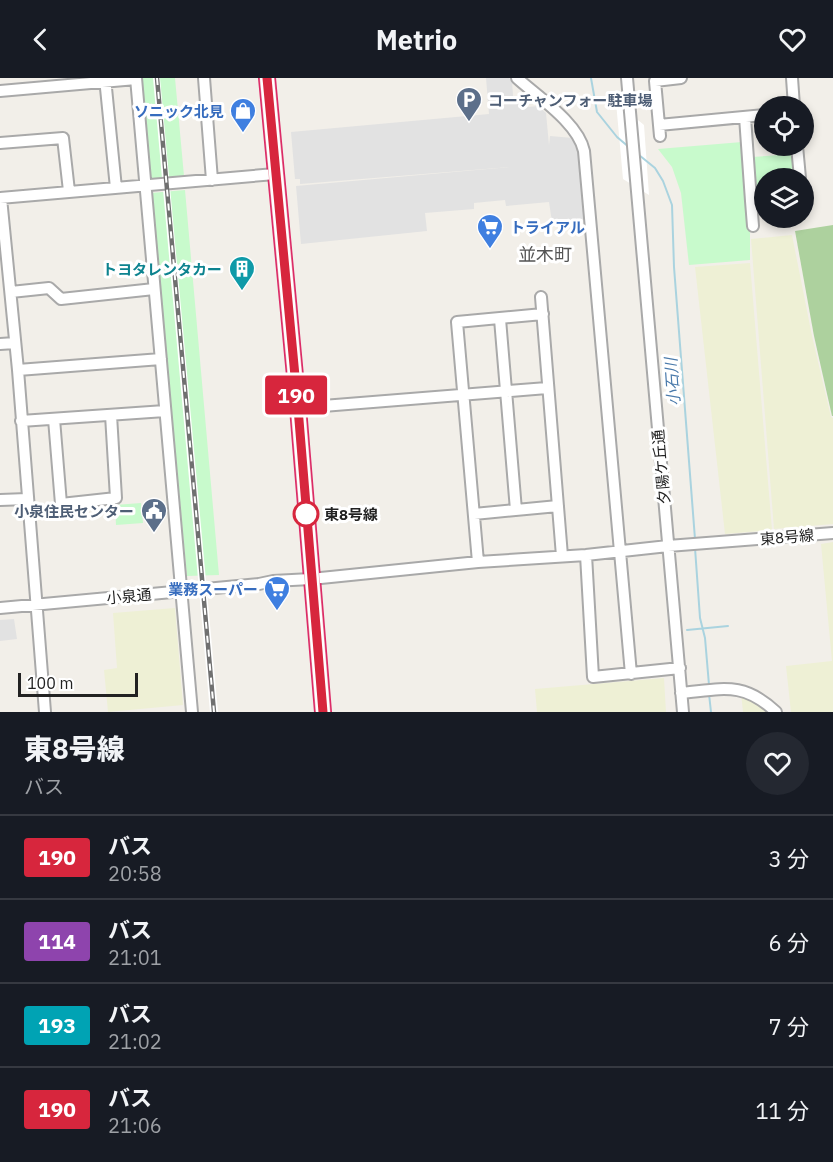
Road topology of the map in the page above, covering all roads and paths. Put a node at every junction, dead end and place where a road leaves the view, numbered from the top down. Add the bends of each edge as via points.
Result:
1 (136, 78) edge
2 (204, 78) edge
3 (267, 78) edge
4 (627, 78) edge
5 (681, 78) edge
6 (792, 78) edge
7 (520, 79) edge
8 (655, 79) edge
9 (106, 80) edge
10 (79, 81) edge
11 (27, 83) edge
12 (0, 91) edge
13 (793, 96) edge
14 (754, 116) edge
15 (745, 117) junction
16 (658, 124) junction
17 (660, 136) dead end
18 (0, 143) edge
19 (275, 174) junction
20 (212, 180) junction
21 (145, 186) junction
22 (116, 188) junction
23 (69, 191) junction
24 (1, 198) edge
25 (751, 201) junction
26 (754, 201) edge
27 (753, 226) dead end
28 (154, 290) junction
29 (11, 292) junction
30 (541, 297) dead end
31 (543, 314) junction
32 (500, 319) junction
33 (15, 343) junction
34 (0, 344) edge
35 (161, 359) junction
36 (18, 370) junction
37 (548, 388) junction
38 (506, 391) junction
39 (464, 394) junction
40 (298, 408) junction
41 (165, 411) junction
42 (111, 415) junction
43 (54, 419) junction
44 (21, 421) junction
45 (27, 499) junction
46 (0, 500) edge
47 (558, 506) junction
48 (516, 510) junction
49 (474, 514) junction
50 (833, 533) edge
51 (668, 546) junction
52 (621, 551) junction
53 (586, 555) junction
54 (562, 556) junction
55 (478, 562) junction
56 (311, 579) junction
57 (180, 592) junction
58 (35, 605) junction
59 (0, 608) edge
60 (680, 668) junction
61 (632, 674) junction
62 (681, 693) junction
63 (45, 712) edge
64 (192, 712) edge
65 (323, 712) edge
66 (683, 712) edge
67 (776, 712) edge

1 - 9 street
1 - 21 street
2 - 20 street
3 - 19 highway
4 - 51 street, 夕陽ケ丘通
5 - 8 street
6 - 13 street
7 - 52 street via 582,140
8 - 16 street
9 - 10 street
9 - 22 street
10 - 11 street
11 - 12 street
14 - 15 street
15 - 16 street
15 - 25 street
16 - 17 street
18 - 23 street via 63,138
19 - 20 street
19 - 40 highway
20 - 21 street
21 - 22 street
21 - 28 street
22 - 23 street
23 - 24 street
24 - 29 street
25 - 26 street
25 - 27 street
28 - 29 street via 61,299 49,288
28 - 35 street
29 - 33 street
30 - 31 street
31 - 32 street
31 - 37 street
32 - 38 street
32 - 39 street via 457,322
33 - 34 street
33 - 36 street
35 - 36 street
35 - 41 street
36 - 44 street
37 - 38 street
37 - 47 street
38 - 39 street
38 - 48 street
39 - 40 street
39 - 49 street
40 - 56 highway
41 - 42 street
41 - 57 street
42 - 43 street
42 - 43 street via 116,498 61,504
43 - 44 street
44 - 45 street
45 - 46 street
45 - 58 street
47 - 48 street
47 - 54 street
48 - 49 street
49 - 55 street
50 - 51 street, 東8号線
51 - 52 street, 東8号線
51 - 60 street, 夕陽ケ丘通
52 - 53 street, 東8号線
52 - 61 street
53 - 54 street, 東8号線
53 - 61 street via 592,677
54 - 55 street, 東8号線
55 - 56 street, 東8号線
56 - 57 street, 小泉通
56 - 65 highway
57 - 58 street, 小泉通
57 - 64 street
58 - 59 street, 小泉通
58 - 63 street
60 - 61 street
60 - 62 street, 夕陽ケ丘通
62 - 66 street, 夕陽ケ丘通
62 - 67 street via 741,689

